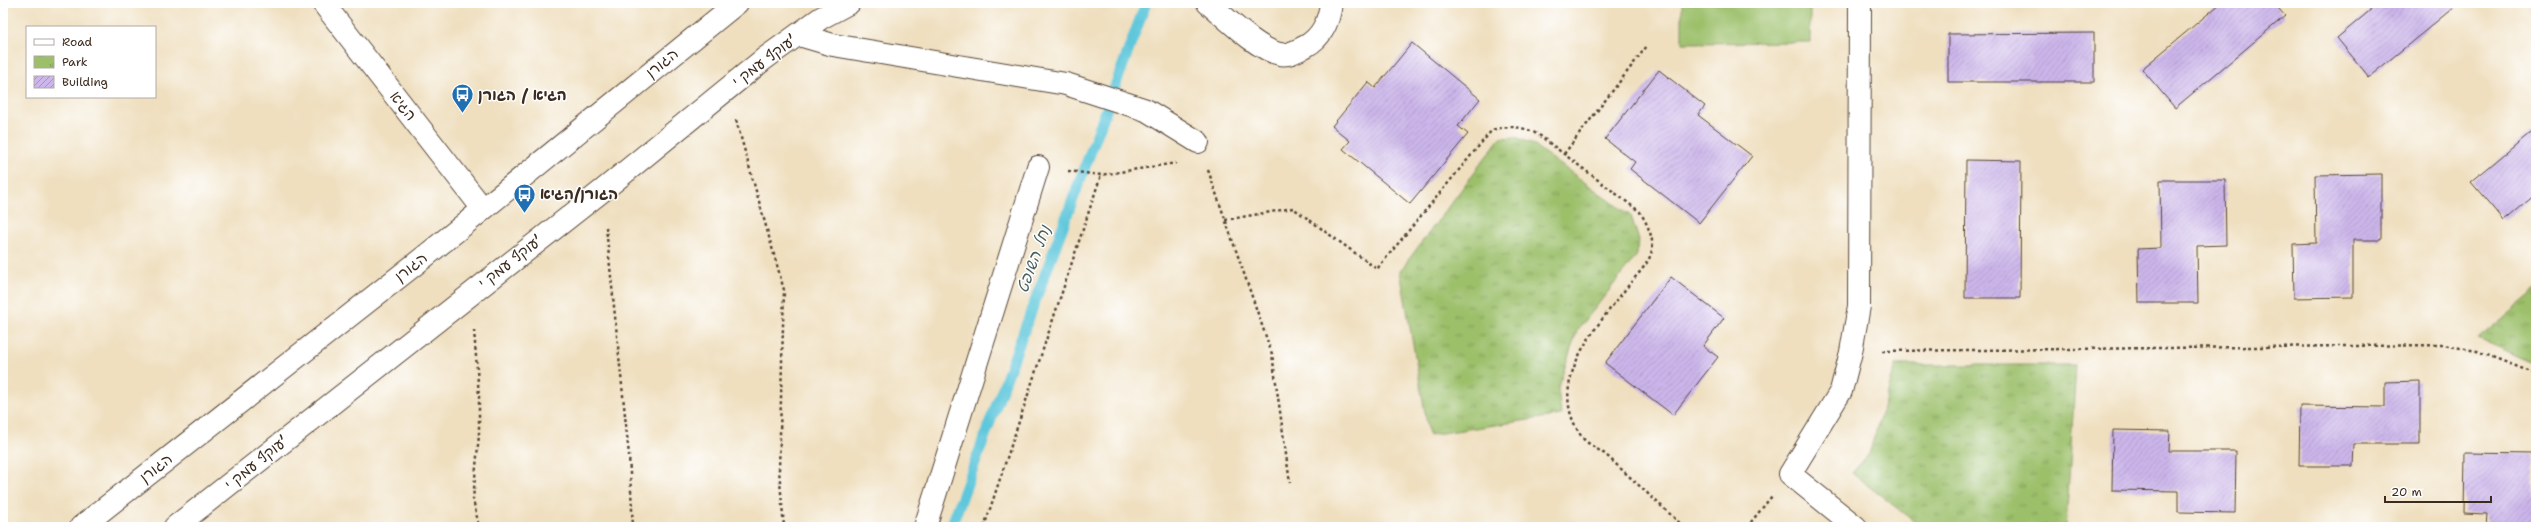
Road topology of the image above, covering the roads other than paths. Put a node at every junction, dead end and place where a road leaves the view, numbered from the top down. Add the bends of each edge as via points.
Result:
1 (323, 3) edge
2 (737, 3) edge
3 (848, 3) edge
4 (1208, 3) edge
5 (1331, 3) edge
6 (1860, 3) edge
7 (799, 35) junction
8 (1198, 142) road end
9 (1038, 167) dead end
10 (483, 208) junction
11 (81, 527) edge
12 (175, 527) edge
13 (925, 527) edge
14 (1856, 527) edge

1 - 10 street, הגיא
2 - 10 street, הגורן
3 - 7 street, עוקף עמק י’
4 - 5 street via 1266,49 1281,54 1293,52 1315,41 1327,24
6 - 14 street via 1859,306 1852,352 1841,391 1790,474
7 - 8 street via 833,45 1066,84 1146,110
7 - 12 street, עוקף עמק י’ via 727,89 602,191
9 - 13 street
10 - 11 street, הגורן

